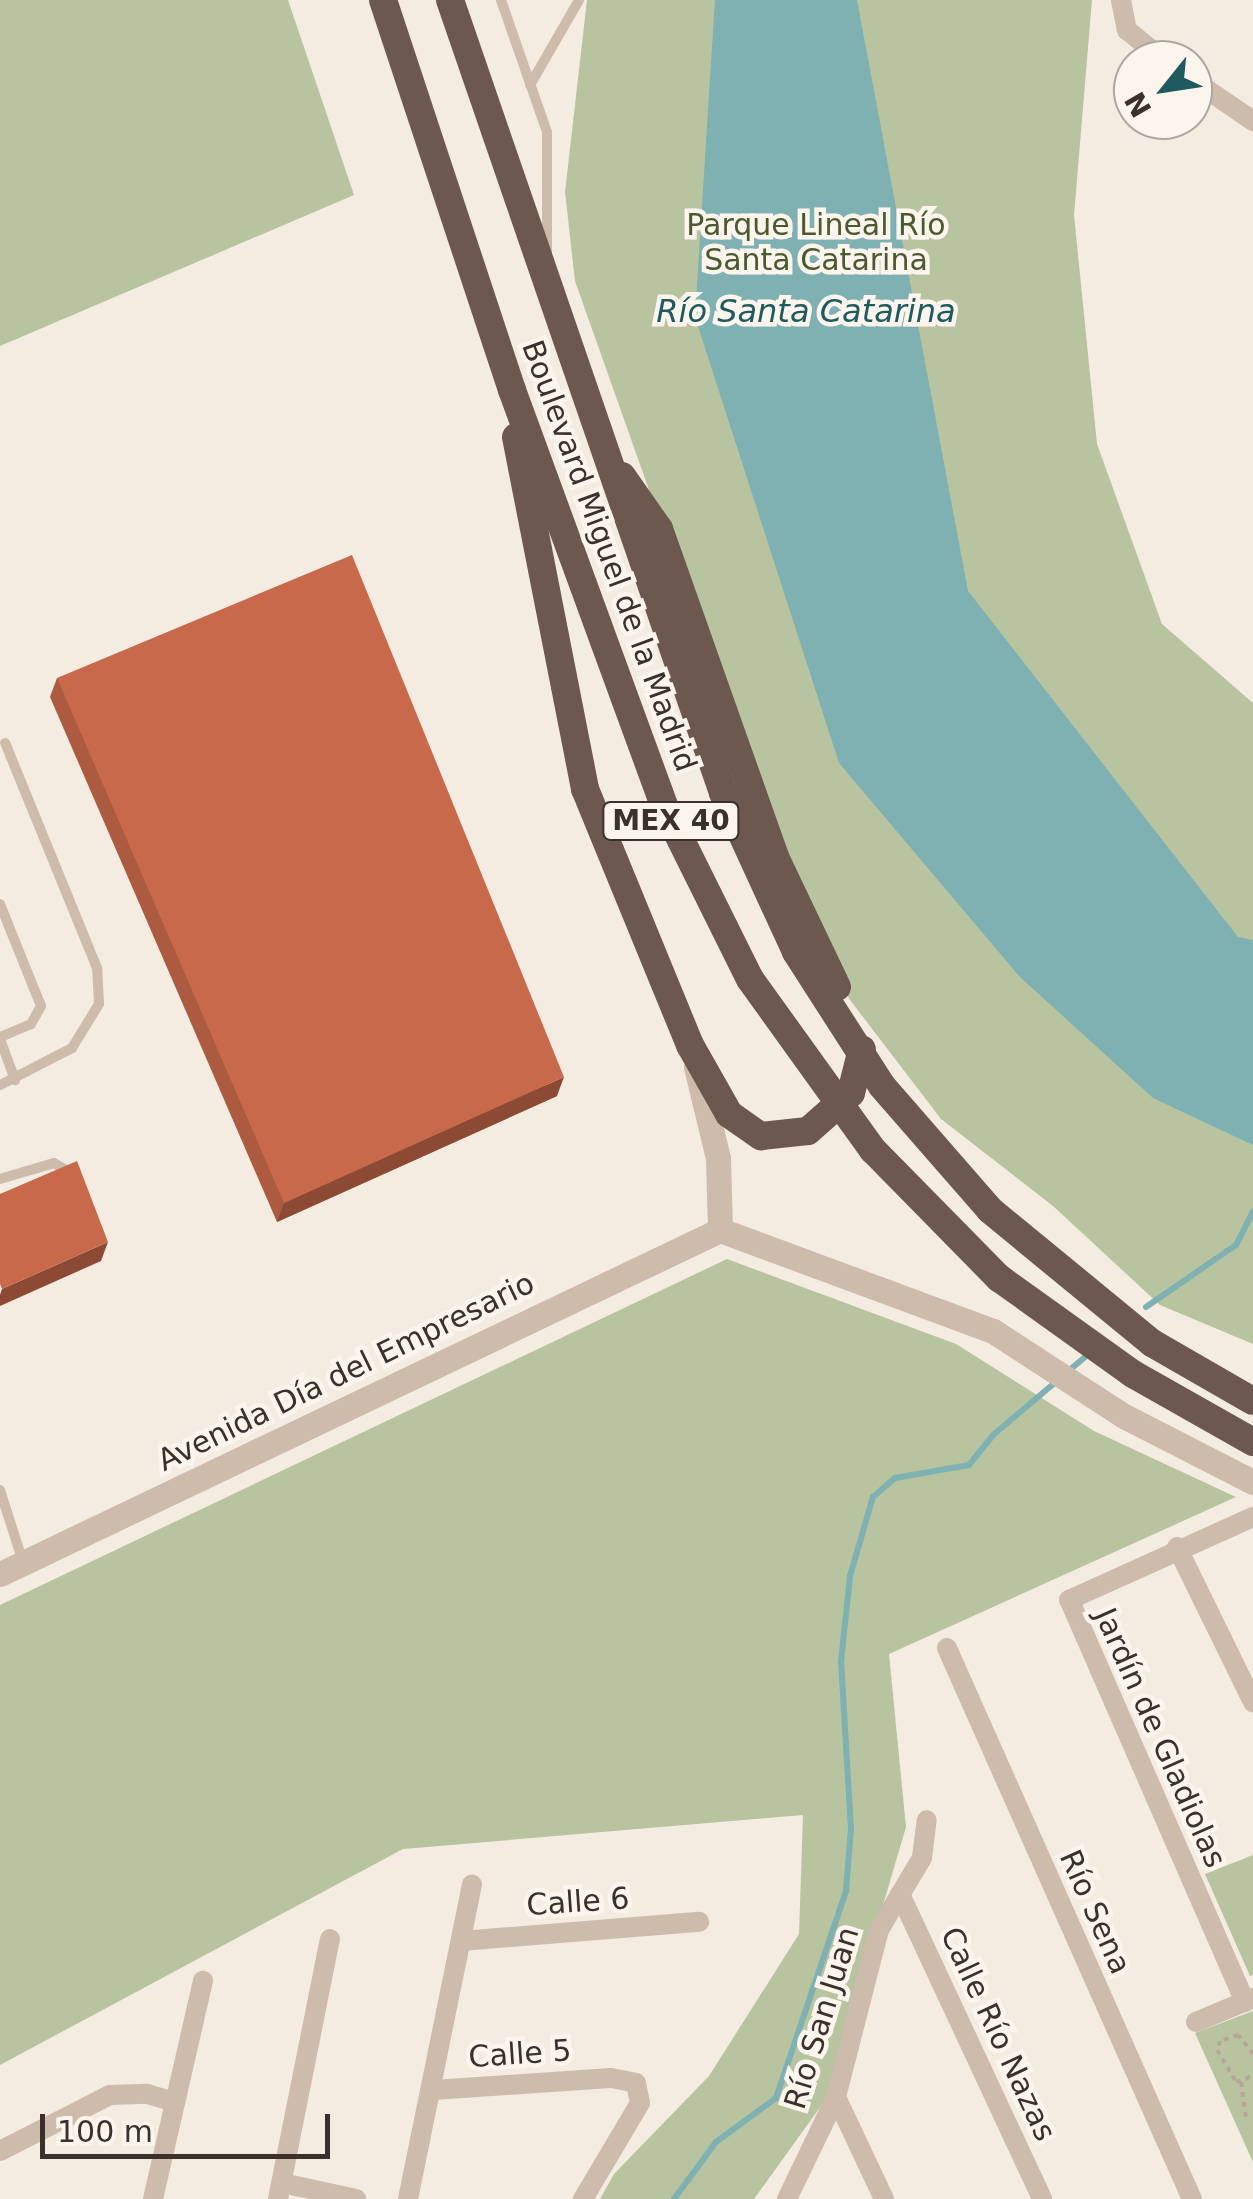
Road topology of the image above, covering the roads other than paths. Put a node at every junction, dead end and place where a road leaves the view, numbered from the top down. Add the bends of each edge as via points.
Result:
1 (383, 0) edge
2 (450, 0) edge
3 (501, 0) edge
4 (579, 0) edge
5 (1121, 0) edge
6 (1136, 40) edge
7 (530, 84) junction
8 (1213, 94) edge
9 (1253, 121) edge
10 (547, 276) junction
11 (512, 390) junction
12 (614, 468) junction
13 (5, 743) dead end
14 (0, 904) edge
15 (0, 1038) edge
16 (690, 1045) junction
17 (15, 1080) junction
18 (0, 1085) edge
19 (0, 1179) edge
20 (82, 1192) edge
21 (720, 1230) junction
22 (1253, 1401) edge
23 (1253, 1442) edge
24 (1253, 1482) edge
25 (0, 1490) edge
26 (1253, 1517) edge
27 (1177, 1547) junction
28 (11, 1568) edge
29 (947, 1648) dead end
30 (1248, 1680) edge
31 (1253, 1702) edge
32 (926, 1820) dead end
33 (472, 1884) dead end
34 (894, 1902) junction
35 (699, 1922) dead end
36 (330, 1940) dead end
37 (462, 1941) junction
38 (203, 1981) dead end
39 (1249, 2000) edge
40 (1196, 2022) dead end
41 (434, 2090) junction
42 (836, 2096) junction
43 (174, 2102) junction
44 (0, 2151) edge
45 (280, 2191) edge
46 (154, 2199) edge
47 (356, 2199) edge
48 (408, 2199) edge
49 (584, 2199) edge
50 (787, 2199) edge
51 (884, 2199) edge
52 (1042, 2199) edge
53 (1192, 2199) edge

1 - 11 highway, Boulevard Miguel de la Madrid / MEX 40
2 - 10 highway, Boulevard Miguel de la Madrid / MEX 40
3 - 7 lane
4 - 7 lane
5 - 6 street via 1127,30
7 - 10 lane via 547,132
8 - 9 street
10 - 12 highway, Boulevard Miguel de la Madrid / MEX 40
11 - 16 highway via 576,758
11 - 23 highway, Boulevard Miguel de la Madrid / MEX 40 via 666,808 750,980 824,1089 873,1150 999,1278 1133,1374
12 - 16 highway via 660,530 775,857 856,1024 862,1063 840,1108 796,1135 753,1134 729,1114
12 - 22 highway, Boulevard Miguel de la Madrid / MEX 40 via 758,880 882,1086 990,1210 1080,1290 1206,1378
13 - 17 lane via 97,968 99,1004 72,1048
14 - 15 lane via 42,1006 31,1024
15 - 17 lane
16 - 21 street via 718,1158
17 - 18 lane
19 - 20 lane via 54,1163 66,1166
21 - 24 street via 993,1331 1124,1416
21 - 28 street, Avenida Día del Empresario
25 - 28 lane
26 - 27 street
27 - 30 street
27 - 39 street, Jardín de Gladiolas via 1072,1595 1069,1608
29 - 53 street, Río Sena
30 - 31 street
32 - 34 street, Río San Juan via 922,1858
33 - 37 street
34 - 42 street, Río San Juan via 864,1979
34 - 52 street, Calle Río Nazas
35 - 37 street, Calle 6
36 - 45 street
37 - 41 street
38 - 43 street
39 - 40 street
41 - 48 street
41 - 49 street, Calle 5 via 611,2078 636,2083 640,2103
42 - 50 street, Río San Juan
42 - 51 street
43 - 44 street via 110,2094
43 - 46 street
45 - 47 street

